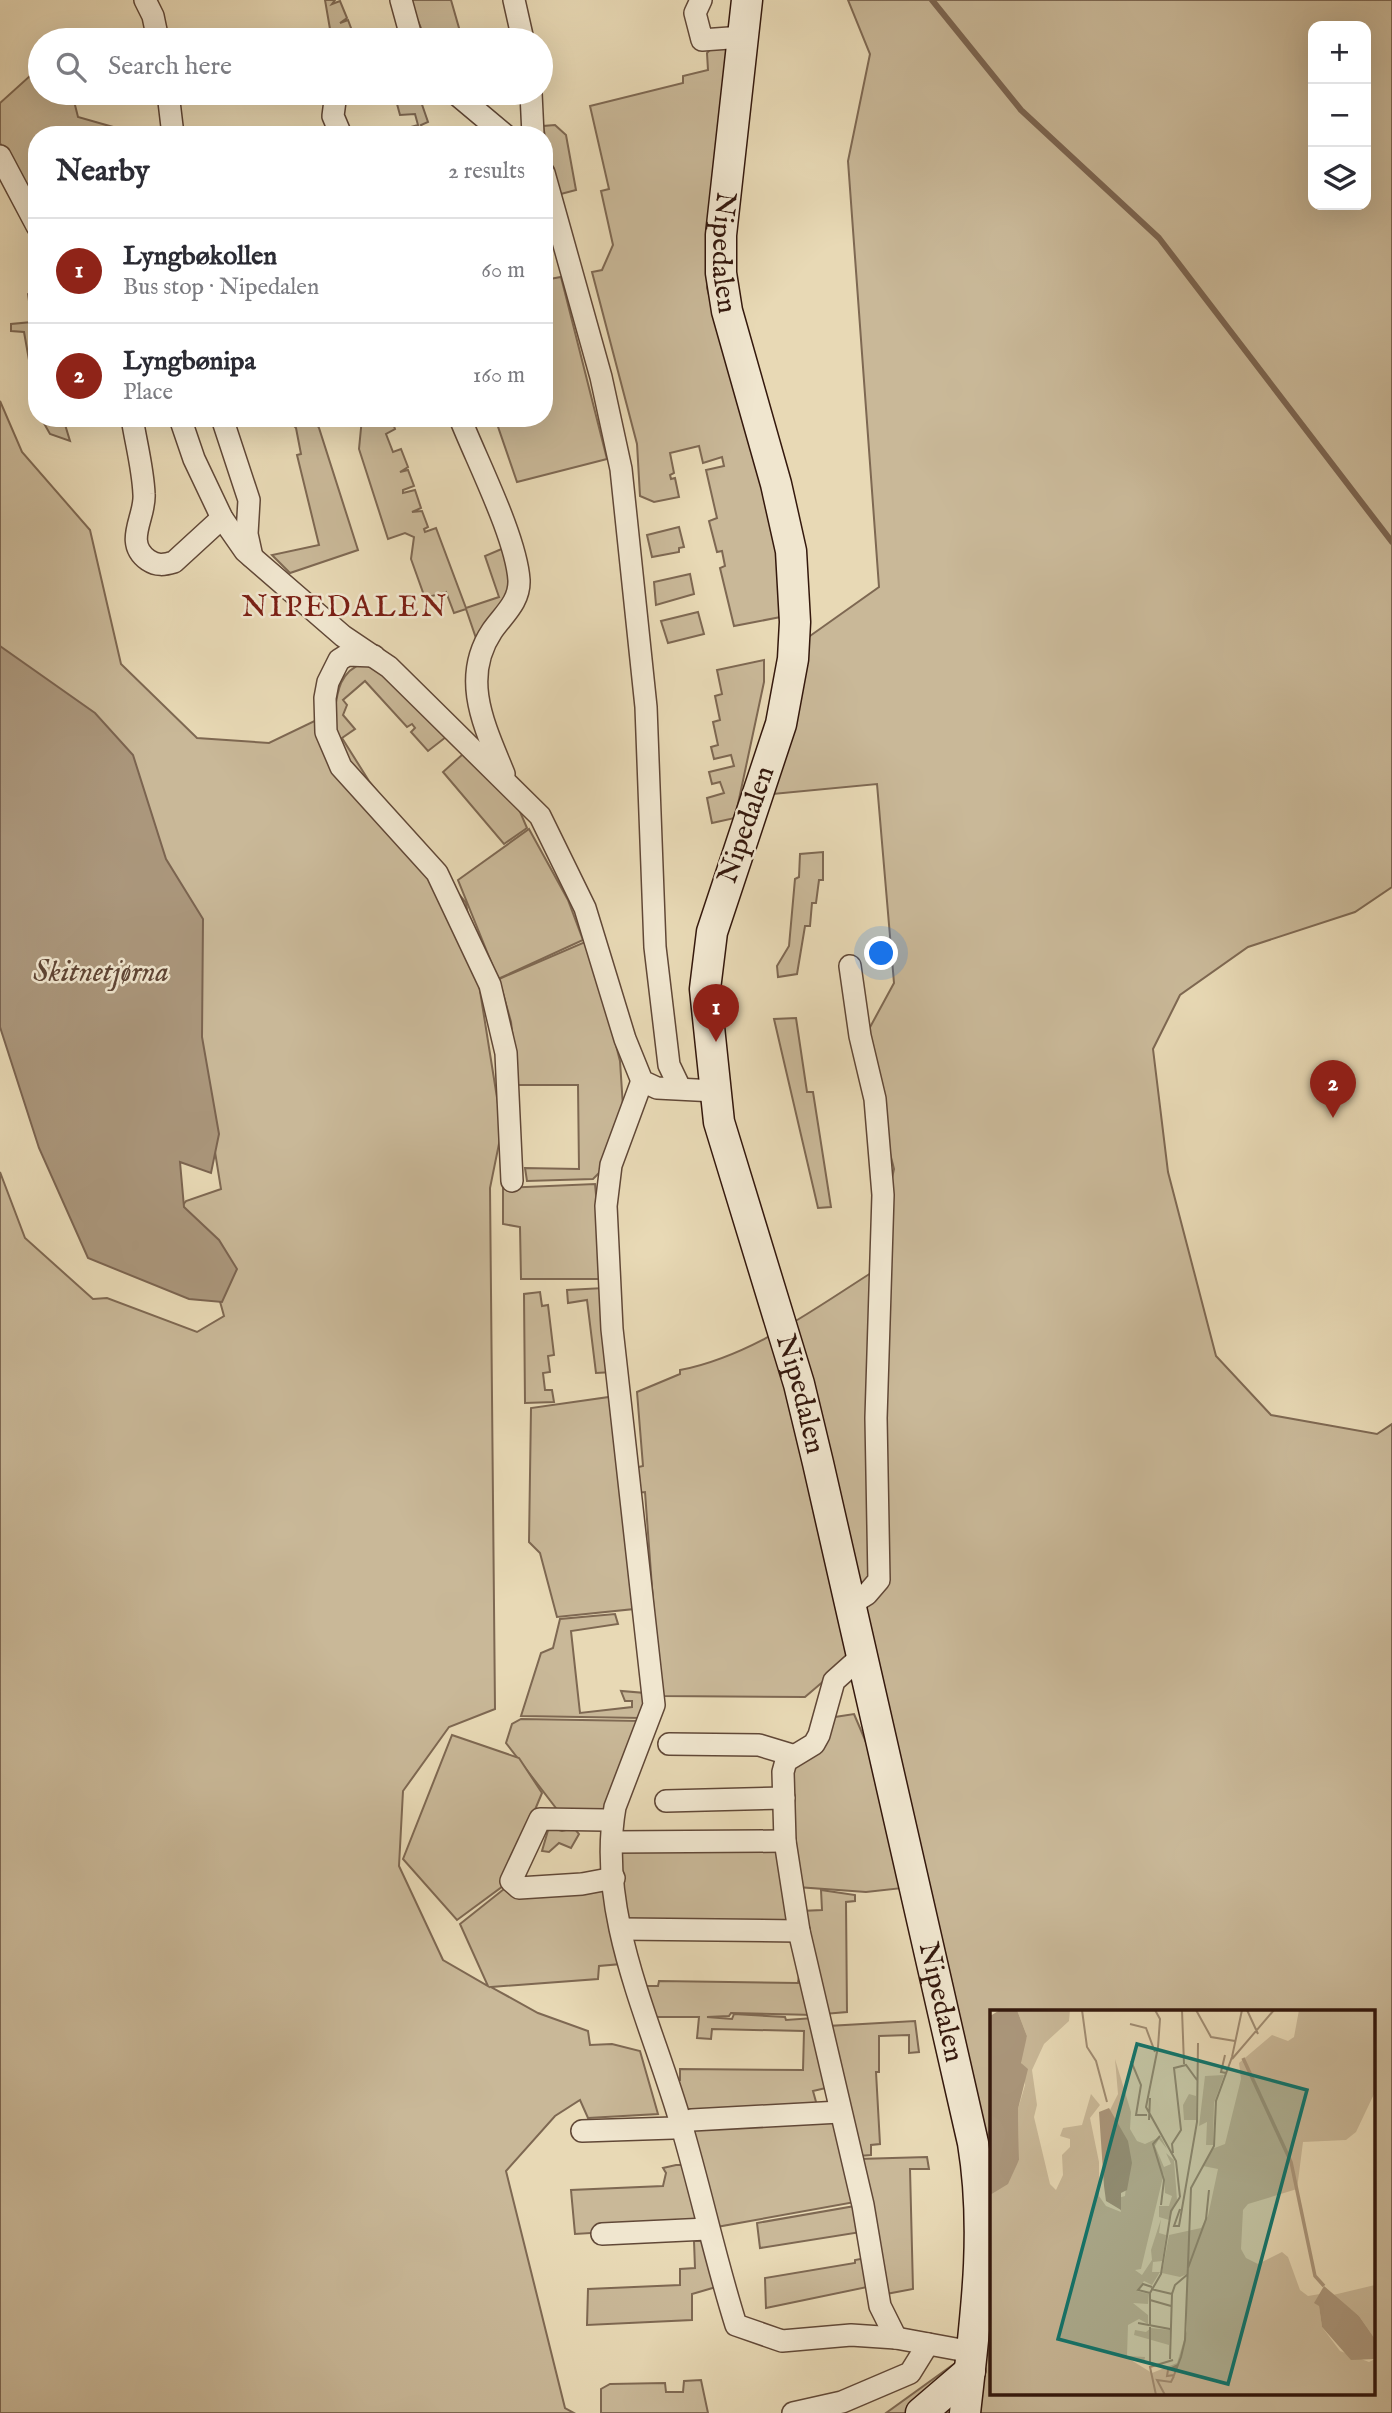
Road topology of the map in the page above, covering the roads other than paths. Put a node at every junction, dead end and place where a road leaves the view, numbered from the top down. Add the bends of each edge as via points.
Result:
1 (145, 0) edge
2 (164, 0) edge
3 (401, 0) edge
4 (514, 0) edge
5 (701, 0) edge
6 (747, 0) edge
7 (155, 28) edge
8 (158, 28) edge
9 (409, 28) edge
10 (520, 28) edge
11 (743, 37) junction
12 (169, 105) edge
13 (334, 105) edge
14 (469, 105) edge
15 (532, 105) edge
16 (172, 126) edge
17 (337, 126) edge
18 (494, 126) edge
19 (533, 126) edge
20 (0, 156) edge
21 (553, 205) edge
22 (28, 209) edge
23 (133, 427) edge
24 (183, 427) edge
25 (225, 427) edge
26 (464, 427) edge
27 (222, 518) junction
28 (253, 559) junction
29 (374, 656) junction
30 (507, 781) junction
31 (850, 966) dead end
32 (642, 1081) junction
33 (680, 1088) junction
34 (715, 1091) junction
35 (512, 1181) dead end
36 (851, 1604) junction
37 (862, 1656) junction
38 (669, 1744) dead end
39 (792, 1755) junction
40 (784, 1798) junction
41 (666, 1801) dead end
42 (612, 1833) junction
43 (785, 1841) junction
44 (614, 1878) junction
45 (621, 1929) junction
46 (799, 1931) junction
47 (840, 2112) junction
48 (682, 2125) junction
49 (582, 2132) dead end
50 (707, 2229) junction
51 (602, 2234) dead end
52 (896, 2339) junction
53 (928, 2344) junction
54 (971, 2362) junction
55 (793, 2413) edge
56 (921, 2413) edge
57 (965, 2413) edge

1 - 7 street
2 - 8 street
3 - 9 street
4 - 10 street
5 - 11 street via 695,13 702,40
6 - 11 street, Nipedalen
11 - 34 street, Nipedalen via 721,235 721,273 731,330 784,517 795,622 781,724 707,959 705,989
12 - 16 street
13 - 17 street
14 - 18 street
15 - 19 street
20 - 22 street
21 - 33 street via 601,377 621,469 646,707 655,947 670,1065
23 - 27 street via 144,494 135,533 144,557 155,564 174,562
24 - 27 street
25 - 28 street via 249,500 247,534
26 - 30 street via 501,520 519,581 512,605 483,647 475,687 481,720
27 - 28 street
28 - 29 street via 343,636
29 - 30 street
29 - 35 street via 348,655 334,668 325,698 326,732 341,767 437,873 490,985 506,1054
30 - 32 street via 548,830 585,908
31 - 36 street via 875,1099 883,1195 876,1418 879,1580
32 - 33 street via 657,1088
32 - 42 street via 611,1165 606,1206 612,1329 653,1705 615,1807
33 - 34 street
34 - 36 street, Nipedalen via 726,1150 799,1384
36 - 37 street, Nipedalen
37 - 39 street via 834,1681 814,1744
37 - 54 street, Nipedalen via 976,2165 980,2266
38 - 39 street via 760,1745
39 - 40 street via 783,1772
40 - 41 street
40 - 43 street
42 - 43 street
42 - 44 street
42 - 44 street via 605,1819 540,1819 511,1881 519,1888 541,1888
43 - 46 street
44 - 45 street
45 - 46 street
45 - 48 street
46 - 47 street
47 - 48 street via 692,2120
47 - 52 street via 870,2239 880,2306
48 - 49 street
48 - 50 street
50 - 51 street
50 - 52 street via 736,2325 782,2341 851,2335
52 - 53 street
53 - 54 street
53 - 55 street via 910,2373 842,2402
54 - 56 street
54 - 57 street, Nipedalen

